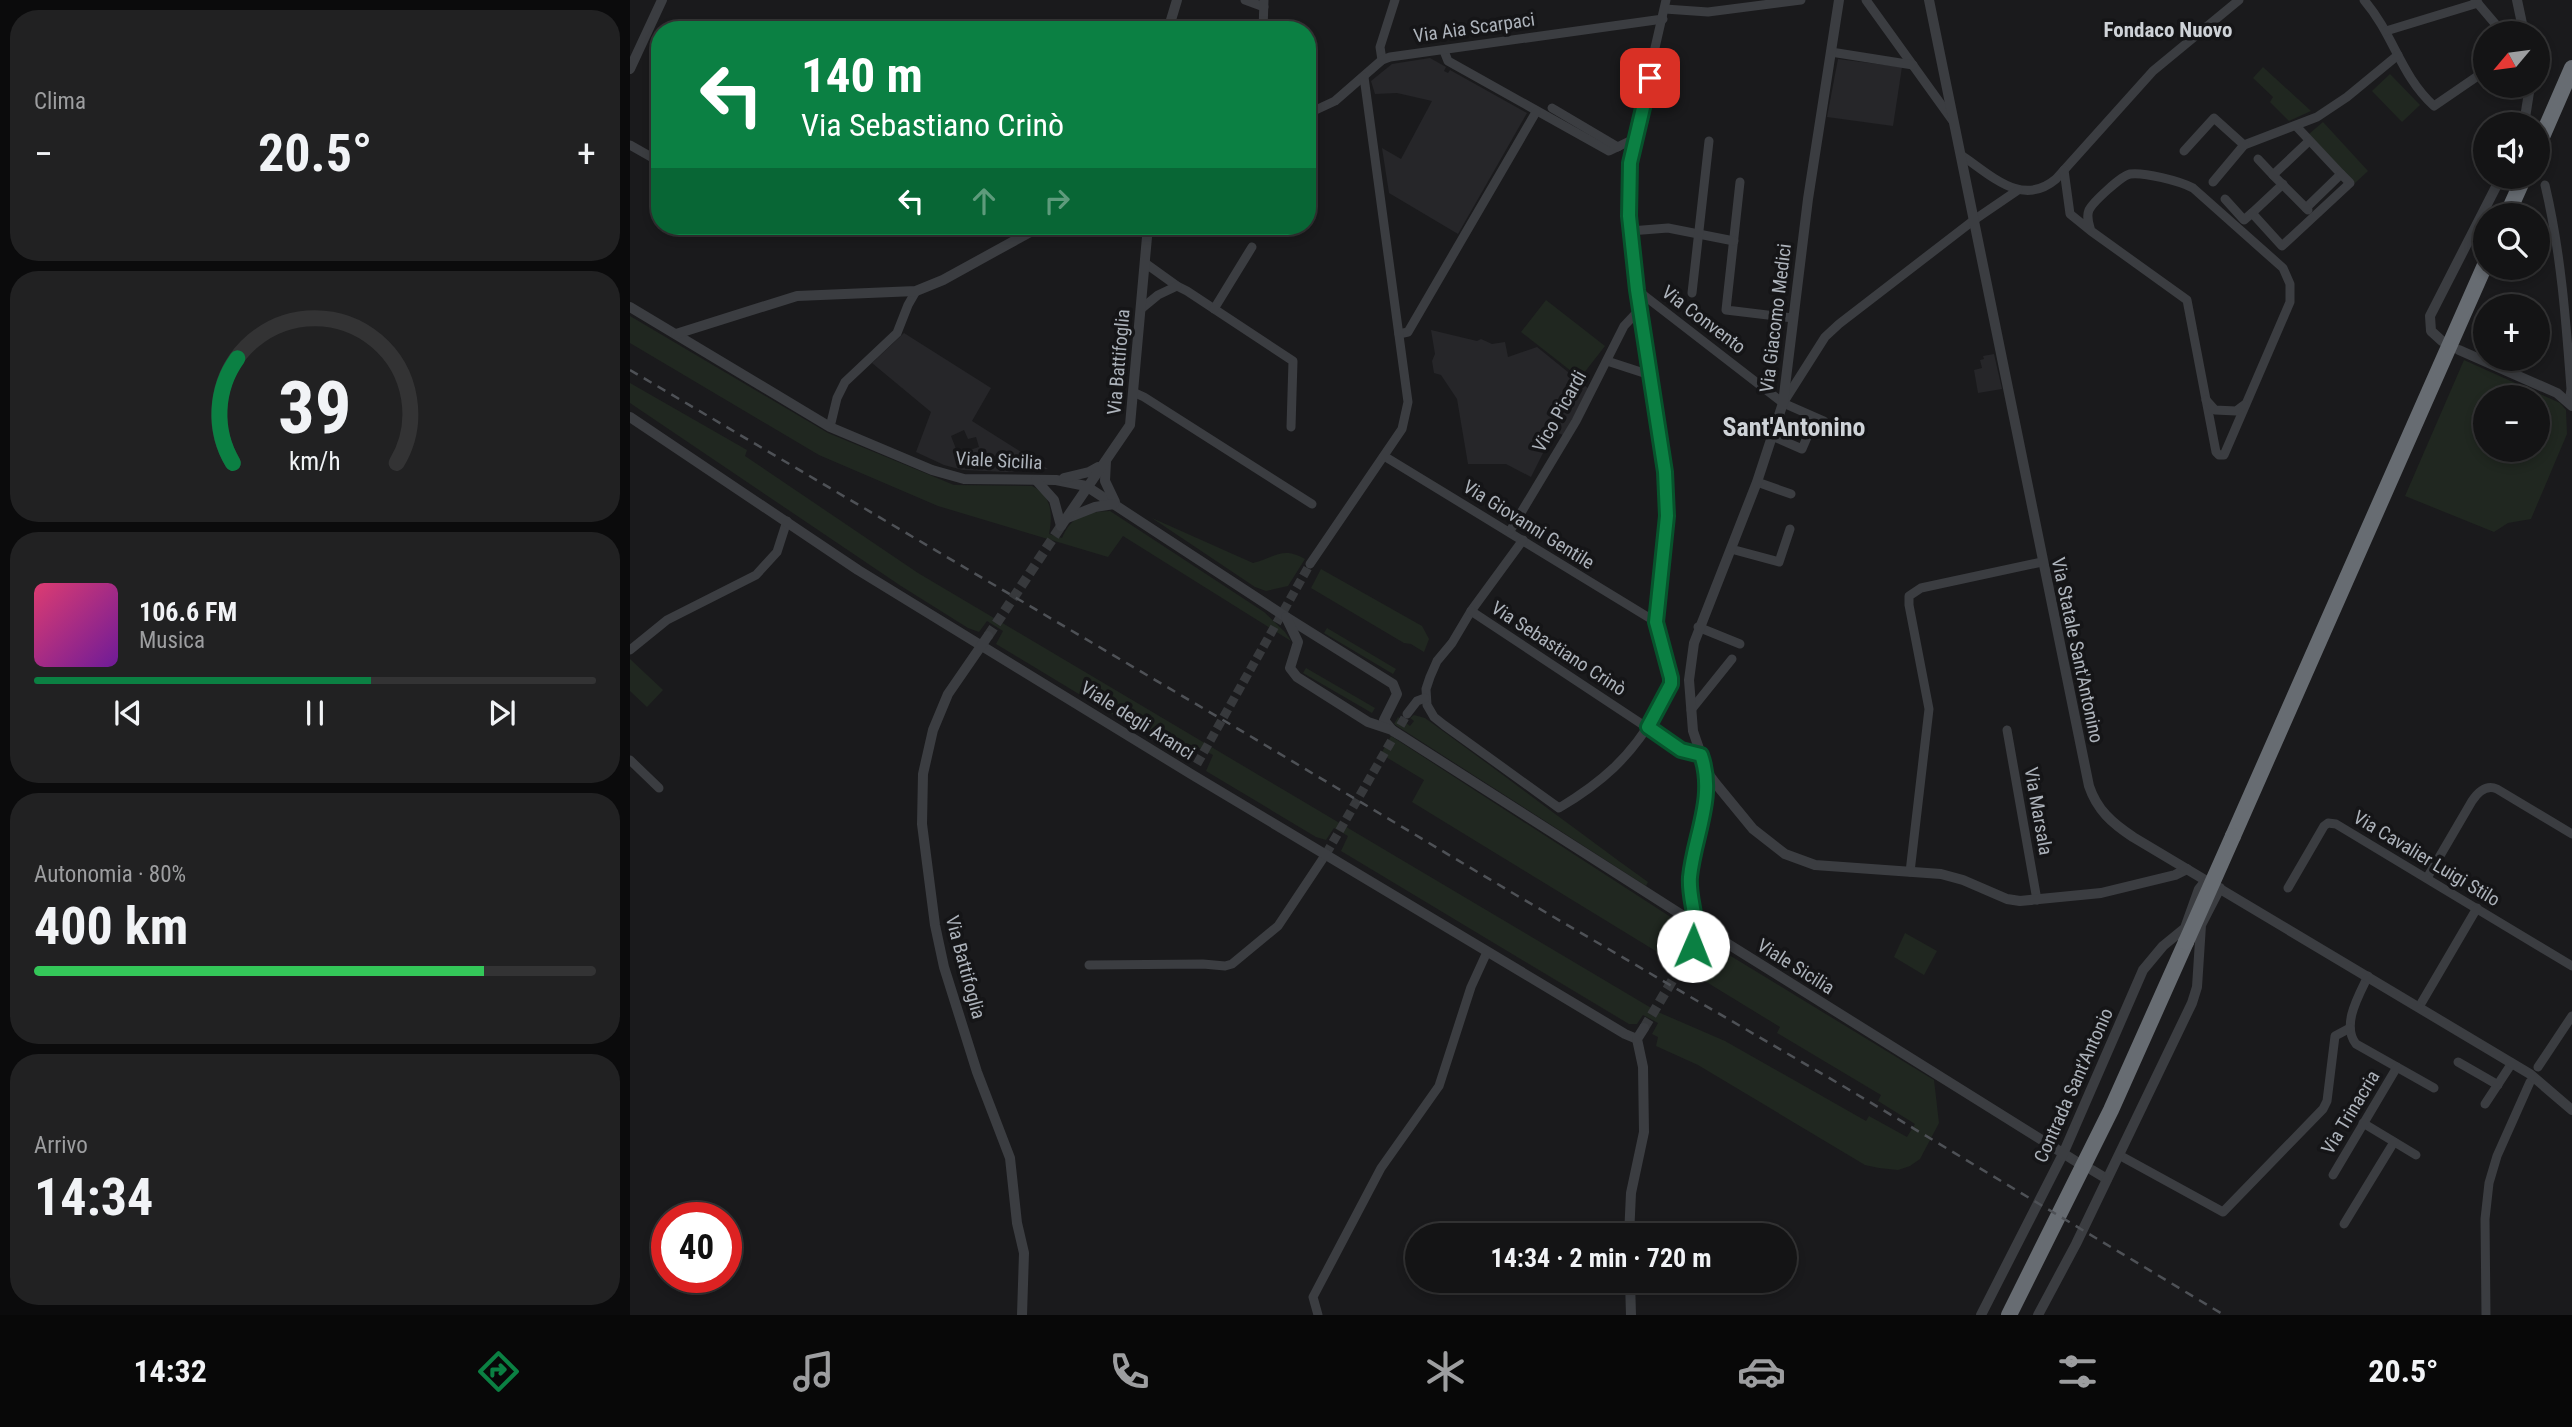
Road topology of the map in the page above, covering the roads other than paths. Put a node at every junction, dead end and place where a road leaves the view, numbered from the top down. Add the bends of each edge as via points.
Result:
1 (662, 0) edge
2 (1177, 0) edge
3 (1244, 0) edge
4 (1395, 0) edge
5 (1801, 0) edge
6 (1839, 0) edge
7 (1866, 0) edge
8 (1928, 0) edge
9 (2239, 0) edge
10 (2364, 0) edge
11 (2517, 0) edge
12 (2477, 2) edge
13 (1769, 3) edge
14 (1264, 4) edge
15 (1664, 10) edge
16 (652, 21) edge
17 (1171, 21) edge
18 (2493, 21) edge
19 (2521, 21) edge
20 (651, 24) edge
21 (2386, 31) junction
22 (1444, 51) junction
23 (1831, 52) junction
24 (2398, 55) junction
25 (1382, 60) junction
26 (1913, 65) junction
27 (2572, 68) edge
28 (630, 69) edge
29 (1364, 77) junction
30 (2473, 79) edge
31 (1552, 108) dead end
32 (1316, 110) edge
33 (1536, 112) junction
34 (2550, 118) edge
35 (1954, 124) junction
36 (2295, 126) junction
37 (1634, 139) junction
38 (1709, 141) dead end
39 (2309, 141) junction
40 (630, 145) edge
41 (2244, 145) junction
42 (1618, 147) junction
43 (2184, 151) dead end
44 (1961, 155) junction
45 (651, 157) edge
46 (2258, 159) dead end
47 (2064, 170) junction
48 (2341, 174) junction
49 (2273, 175) junction
50 (2213, 181) dead end
51 (1741, 182) dead end
52 (2283, 184) junction
53 (2495, 189) edge
54 (2546, 189) edge
55 (2018, 190) junction
56 (2225, 199) dead end
57 (2067, 201) junction
58 (2090, 208) junction
59 (2306, 208) junction
60 (2252, 213) junction
61 (2314, 216) junction
62 (1974, 220) junction
63 (1630, 231) junction
64 (2091, 231) junction
65 (1699, 234) junction
66 (1025, 235) edge
67 (1147, 235) edge
68 (1734, 241) junction
69 (1252, 247) dead end
70 (1145, 263) junction
71 (2478, 280) edge
72 (1177, 286) junction
73 (1637, 290) junction
74 (916, 291) junction
75 (1692, 293) dead end
76 (630, 307) edge
77 (1141, 309) junction
78 (1214, 309) junction
79 (1640, 309) junction
80 (1793, 318) junction
81 (676, 334) junction
82 (1399, 334) junction
83 (2442, 341) dead end
84 (2459, 350) dead end
85 (1606, 361) junction
86 (1650, 375) junction
87 (1133, 392) junction
88 (2204, 396) junction
89 (2246, 402) junction
90 (1783, 403) junction
91 (2571, 403) edge
92 (2215, 410) junction
93 (2232, 412) junction
94 (630, 417) edge
95 (2208, 420) junction
96 (1824, 421) dead end
97 (830, 427) junction
98 (1291, 427) dead end
99 (2236, 428) junction
100 (1808, 435) dead end
101 (1772, 436) junction
102 (1384, 456) junction
103 (1103, 462) junction
104 (1036, 480) junction
105 (1056, 480) junction
106 (1757, 482) junction
107 (1086, 486) junction
108 (1791, 494) dead end
109 (1312, 504) dead end
110 (1117, 505) junction
111 (787, 521) junction
112 (1064, 522) junction
113 (1790, 529) dead end
114 (1510, 531) junction
115 (1523, 540) junction
116 (1731, 549) junction
117 (2042, 562) junction
118 (1311, 564) tunnel mouth
119 (1471, 611) junction
120 (1286, 617) junction
121 (1656, 622) junction
122 (1698, 627) junction
123 (985, 640) junction
124 (1740, 644) dead end
125 (630, 650) edge
126 (1732, 659) dead end
127 (1671, 684) junction
128 (1689, 686) junction
129 (1425, 698) junction
130 (1691, 710) junction
131 (1407, 714) tunnel mouth
132 (1385, 717) junction
133 (1372, 723) junction
134 (1648, 727) junction
135 (1392, 730) junction
136 (2007, 730) dead end
137 (1701, 755) junction
138 (630, 760) edge
139 (1707, 772) junction
140 (659, 788) dead end
141 (2572, 834) edge
142 (1326, 855) junction
143 (2190, 870) junction
144 (1910, 872) junction
145 (2427, 878) junction
146 (2209, 881) junction
147 (2220, 888) junction
148 (2288, 888) dead end
149 (2198, 893) junction
150 (2037, 900) junction
151 (2477, 908) junction
152 (1696, 924) junction
153 (2189, 938) junction
154 (1693, 946) tunnel mouth
155 (1487, 952) junction
156 (1089, 965) dead end
157 (2572, 966) edge
158 (2368, 976) junction
159 (2419, 1007) junction
160 (2572, 1016) edge
161 (1644, 1028) tunnel mouth
162 (2350, 1028) junction
163 (1637, 1038) junction
164 (2458, 1062) dead end
165 (2512, 1063) junction
166 (2397, 1067) junction
167 (2534, 1075) junction
168 (2498, 1086) junction
169 (2434, 1088) dead end
170 (2485, 1104) dead end
171 (2572, 1110) edge
172 (2363, 1123) junction
173 (2394, 1142) junction
174 (2063, 1153) junction
175 (2119, 1155) junction
176 (2417, 1155) dead end
177 (2077, 1162) dead end
178 (2092, 1170) dead end
179 (2333, 1175) dead end
180 (2107, 1179) junction
181 (1630, 1223) edge
182 (2344, 1224) dead end
183 (1630, 1293) edge
184 (1022, 1315) edge
185 (1318, 1315) edge
186 (1631, 1315) edge
187 (1981, 1315) edge
188 (2009, 1315) edge
189 (2038, 1315) edge
190 (2486, 1315) edge

1 - 16 street
2 - 17 street
3 - 14 street
4 - 25 street via 1380,47
5 - 13 street, Via Aia Scarpaci
6 - 23 street, Via Giacomo Medici
7 - 26 street
8 - 35 street, Via Statale Sant'Antonino
9 - 47 street via 2153,71
10 - 21 street
11 - 19 street
12 - 18 street
12 - 21 street
13 - 15 street, Via Aia Scarpaci via 1708,12
15 - 22 street, Via Aia Scarpaci
15 - 37 street
20 - 28 street
21 - 24 street
22 - 25 street, Via Aia Scarpaci
22 - 33 street via 1448,61
23 - 26 street
23 - 80 street, Via Giacomo Medici
24 - 30 street via 2414,86 2434,106
24 - 36 street via 2330,109
25 - 29 street
26 - 35 street
27 - 34 highway
29 - 32 street
29 - 82 street
31 - 42 street
33 - 42 street via 1609,151
33 - 82 street via 1408,332
35 - 44 street, Via Statale Sant'Antonino
36 - 39 street
36 - 41 street
37 - 42 street
37 - 63 street
38 - 65 street
39 - 48 street
39 - 49 street
40 - 45 street
41 - 43 street via 2214,118
41 - 50 street
44 - 55 street
44 - 62 street, Via Statale Sant'Antonino
46 - 49 street
47 - 55 street via 2044,188
47 - 57 street
48 - 59 street
48 - 61 street via 2350,183
49 - 52 street
51 - 68 street
52 - 59 street
52 - 60 street
53 - 83 street via 2432,312 2431,331
54 - 91 street via 2564,307
55 - 62 street
56 - 60 street via 2244,220
57 - 58 street via 2079,214
57 - 64 street via 2070,214
58 - 64 street
58 - 89 street via 2126,175 2180,182 2193,188 2283,268 2292,296
59 - 61 street
60 - 61 street via 2282,246
62 - 90 street via 1825,337
62 - 117 street, Via Statale Sant'Antonino
63 - 65 street via 1668,228
63 - 73 street
64 - 88 street via 2187,300
65 - 68 street
65 - 75 street
66 - 74 street
67 - 70 street, Via Battifoglia
68 - 80 street via 1726,310
69 - 78 street
70 - 72 street
70 - 77 street, Via Battifoglia
71 - 153 highway, bridge
72 - 77 street
72 - 78 street
73 - 79 street
73 - 90 street, Via Convento
74 - 81 street via 797,296
74 - 97 street via 897,333 845,382
76 - 81 street, Viale Sicilia
77 - 87 street, Via Battifoglia
78 - 98 street via 1293,360
79 - 85 street, Vico Picardi via 1624,326
79 - 86 street
80 - 90 street, Via Giacomo Medici
81 - 97 street, Viale Sicilia
82 - 102 street via 1407,416
84 - 91 street
85 - 86 street
85 - 114 street, Vico Picardi
86 - 121 street via 1667,516
87 - 103 street, Via Battifoglia via 1130,425
87 - 109 street
88 - 92 street
88 - 95 street
89 - 93 street
89 - 99 street
90 - 96 street, Via Convento
90 - 101 street, Via Giacomo Medici
92 - 93 street
92 - 95 street
93 - 99 street
94 - 111 street, Viale degli Aranci
95 - 99 street via 2216,452 2222,456
97 - 104 street, Viale Sicilia via 944,475
100 - 101 street via 1802,449
101 - 106 street, Via Giacomo Medici
102 - 114 street, Via Giovanni Gentile
102 - 118 street
103 - 105 street via 1089,472
103 - 107 street, Via Battifoglia
103 - 110 street via 1105,481
104 - 105 street, Viale Sicilia
104 - 112 street via 1054,500
105 - 107 street, Viale Sicilia
106 - 108 street
106 - 116 street, Via Giacomo Medici
107 - 110 street, Viale Sicilia
107 - 112 street, Via Battifoglia
110 - 112 street via 1086,510
110 - 120 street, Viale Sicilia
111 - 123 street, Viale degli Aranci via 858,570
111 - 125 street via 777,552 756,575 667,620
113 - 116 street via 1779,562
114 - 115 street, Via Giovanni Gentile
115 - 119 street
115 - 121 street, Via Giovanni Gentile
116 - 122 street, Via Giacomo Medici
117 - 143 street, Via Statale Sant'Antonino via 2094,799 2112,822
117 - 144 street via 1921,587 1909,596 1929,709
119 - 129 street via 1437,661
119 - 134 street, Via Sebastiano Crinò
120 - 132 street, Viale Sicilia via 1395,685 1397,694
120 - 133 street, Viale Sicilia via 1298,642 1290,664 1293,675
121 - 127 street
122 - 124 street
122 - 128 street, Via Giacomo Medici
123 - 142 street, Viale degli Aranci
123 - 184 street, Via Battifoglia via 948,694 933,730 923,774 922,824 944,967 1010,1158 1024,1253
126 - 130 street
127 - 128 street
127 - 134 street
128 - 130 street, Via Giacomo Medici
129 - 131 street
129 - 134 street via 1444,725 1559,808 1618,766
130 - 137 street, Via Giacomo Medici
132 - 133 street
132 - 135 street, Viale Sicilia
133 - 135 street, Viale Sicilia
134 - 137 street, Via Sebastiano Crinò via 1681,750
135 - 152 street, Viale Sicilia
136 - 150 street, Via Marsala
137 - 139 street, Via Giacomo Medici
138 - 140 street
139 - 144 street, Via Giacomo Medici via 1753,829 1786,854 1815,865
139 - 152 street via 1703,821 1690,879
141 - 145 street via 2497,789 2486,788 2477,793
142 - 155 street, Viale degli Aranci
142 - 156 street via 1278,926 1232,964
143 - 146 street, Via Statale Sant'Antonino
143 - 149 street
143 - 150 street, Via Giacomo Medici via 2101,892
144 - 150 street, Via Giacomo Medici via 1954,877 2007,900
145 - 148 street, Via Cavalier Luigi Stilo via 2328,823
145 - 151 street, Via Cavalier Luigi Stilo
146 - 147 street, Via Statale Sant'Antonino
146 - 149 street, Contrada Sant'Antonio
147 - 153 street, Contrada Sant'Antonio via 2202,925
147 - 158 street, Via Statale Sant'Antonino
149 - 153 street, Contrada Sant'Antonio via 2188,924
151 - 157 street, Via Cavalier Luigi Stilo
151 - 159 street
152 - 154 street
152 - 174 street, Viale Sicilia
153 - 174 street, Contrada Sant'Antonio via 2164,946 2143,970
153 - 175 street, Contrada Sant'Antonio via 2197,987 2192,1003
153 - 188 highway via 2111,1110
155 - 163 street, Viale degli Aranci
155 - 185 street via 1439,1086 1356,1212 1313,1297
158 - 159 street, Via Statale Sant'Antonino
158 - 162 street
159 - 165 street, Via Statale Sant'Antonino
160 - 167 street
161 - 163 street
162 - 166 street via 2356,1044
162 - 175 street via 2335,1036 2323,1109 2223,1212
163 - 181 street via 1643,1068 1644,1132
164 - 168 street
165 - 167 street, Via Statale Sant'Antonino
165 - 168 street
166 - 169 street
166 - 172 street, Via Trinacria
167 - 171 street, Via Statale Sant'Antonino
167 - 190 street via 2489,1183
168 - 170 street
172 - 173 street
172 - 179 street, Via Trinacria
173 - 176 street
173 - 182 street
174 - 177 street, Viale Sicilia
174 - 187 street, Contrada Sant'Antonio
175 - 180 street, Contrada Sant'Antonio
178 - 180 street
180 - 189 street, Contrada Sant'Antonio
183 - 186 street

